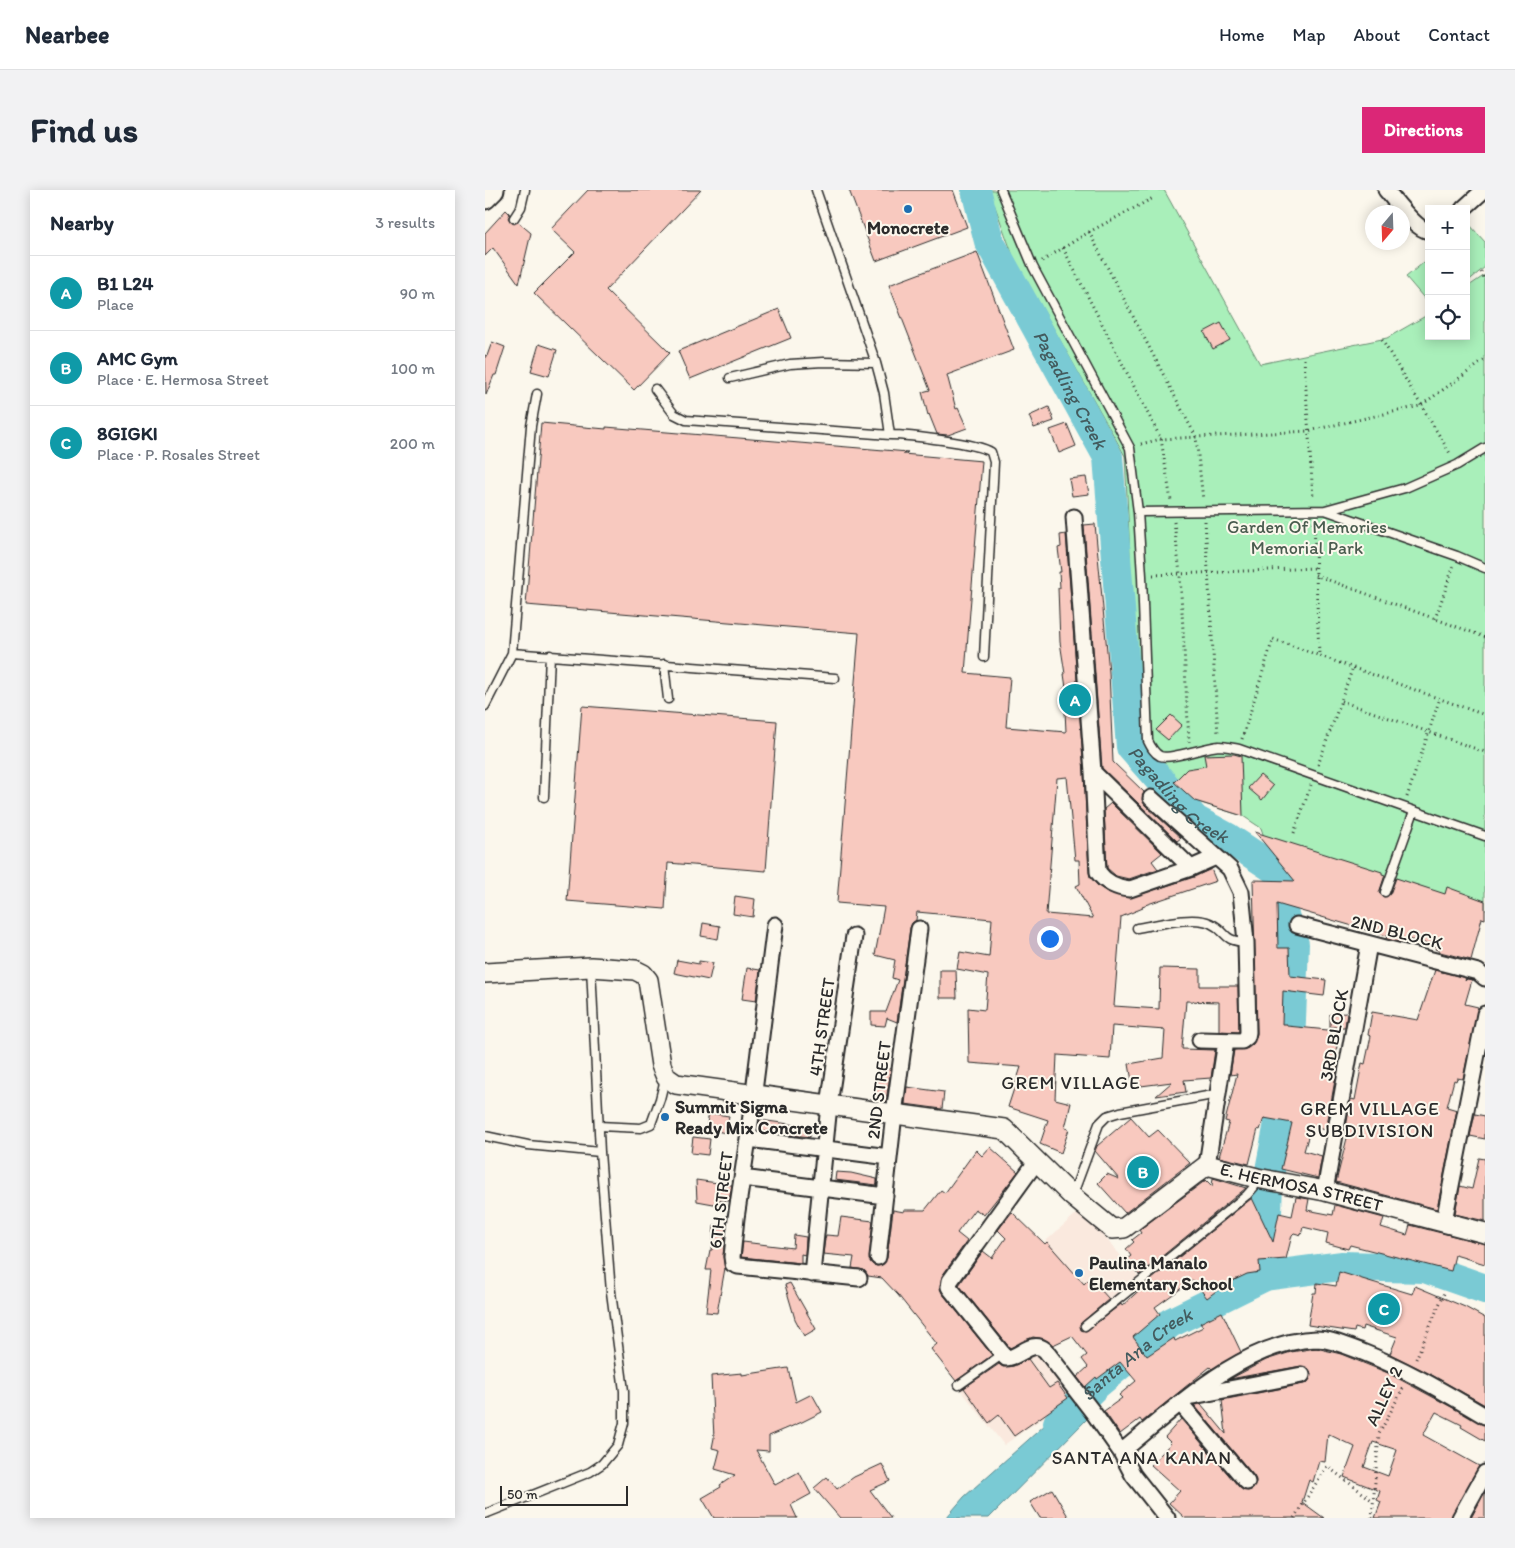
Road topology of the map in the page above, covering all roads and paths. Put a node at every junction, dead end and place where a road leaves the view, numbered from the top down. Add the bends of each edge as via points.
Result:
1 (493, 190) edge
2 (525, 190) edge
3 (816, 190) edge
4 (1001, 190) edge
5 (1386, 190) edge
6 (1484, 190) edge
7 (1155, 197) dead end
8 (485, 198) edge
9 (1467, 205) edge
10 (514, 218) dead end
11 (1425, 231) edge
12 (1089, 232) junction
13 (1063, 248) junction
14 (1033, 267) junction
15 (1481, 272) dead end
16 (1485, 279) edge
17 (1382, 340) dead end
18 (1485, 360) edge
19 (876, 363) junction
20 (730, 378) dead end
21 (655, 389) dead end
22 (537, 394) dead end
23 (1420, 406) junction
24 (890, 435) junction
25 (1196, 437) junction
26 (1161, 439) junction
27 (1130, 448) junction
28 (1485, 448) edge
29 (1457, 465) junction
30 (1325, 510) junction
31 (1173, 511) junction
32 (1204, 511) junction
33 (1138, 512) junction
34 (1075, 517) dead end
35 (1457, 556) junction
36 (1315, 568) dead end
37 (1485, 568) edge
38 (1209, 572) junction
39 (1180, 574) junction
40 (1315, 575) dead end
41 (1142, 576) junction
42 (1435, 619) junction
43 (1485, 637) edge
44 (512, 653) junction
45 (549, 656) junction
46 (984, 657) dead end
47 (664, 664) junction
48 (1353, 666) junction
49 (835, 678) dead end
50 (1439, 698) junction
51 (668, 699) dead end
52 (1341, 702) junction
53 (485, 706) edge
54 (1485, 715) edge
55 (1428, 732) junction
56 (1219, 746) junction
57 (1239, 749) junction
58 (1190, 751) junction
59 (1485, 752) edge
60 (1093, 772) junction
61 (1314, 777) junction
62 (544, 797) dead end
63 (1151, 798) dead end
64 (1403, 808) junction
65 (1414, 811) junction
66 (1294, 833) dead end
67 (1485, 836) edge
68 (1216, 857) junction
69 (1191, 868) junction
70 (1385, 892) dead end
71 (775, 925) dead end
72 (1297, 925) dead end
73 (1137, 928) dead end
74 (919, 929) dead end
75 (854, 936) dead end
76 (1246, 942) junction
77 (1369, 944) junction
78 (591, 967) junction
79 (485, 973) edge
80 (1485, 978) edge
81 (1485, 1014) edge
82 (1200, 1040) dead end
83 (1226, 1042) junction
84 (665, 1077) junction
85 (1478, 1089) edge
86 (753, 1094) junction
87 (1218, 1094) junction
88 (829, 1105) junction
89 (894, 1114) junction
90 (599, 1126) junction
91 (485, 1136) edge
92 (748, 1139) junction
93 (825, 1148) junction
94 (600, 1152) junction
95 (889, 1157) junction
96 (1036, 1162) junction
97 (1207, 1165) junction
98 (742, 1178) junction
99 (1265, 1180) junction
100 (821, 1189) junction
101 (1325, 1191) junction
102 (885, 1196) junction
103 (1072, 1196) junction
104 (1444, 1221) junction
105 (1485, 1233) edge
106 (878, 1256) dead end
107 (812, 1274) junction
108 (859, 1278) dead end
109 (1445, 1291) dead end
110 (1085, 1326) dead end
111 (1003, 1354) junction
112 (1411, 1373) junction
113 (1302, 1375) dead end
114 (959, 1385) dead end
115 (1185, 1400) junction
116 (1485, 1416) edge
117 (1121, 1452) junction
118 (1485, 1473) edge
119 (1247, 1482) dead end
120 (1373, 1501) junction
121 (485, 1514) edge
122 (1167, 1518) edge
123 (1294, 1518) edge
124 (1372, 1518) edge
125 (1460, 1518) edge

1 - 8 main road
2 - 10 lane
3 - 19 lane
4 - 14 lane
5 - 11 street
6 - 9 street
7 - 12 path
12 - 13 path
12 - 25 path
13 - 14 path
13 - 26 path
14 - 27 lane
15 - 16 path
17 - 23 path
18 - 23 path
19 - 20 lane via 789,364
19 - 24 lane
21 - 24 lane via 674,414 686,420
22 - 44 lane via 531,426
23 - 25 path via 1308,431
23 - 29 path
24 - 46 lane via 937,440 991,452 994,462
25 - 26 path
25 - 32 path
26 - 27 path
26 - 31 path
27 - 33 lane
28 - 29 lane
29 - 30 lane via 1405,488
30 - 32 lane
30 - 35 lane
31 - 32 lane
31 - 33 lane
31 - 39 path
32 - 38 path
33 - 41 lane
34 - 60 street
35 - 37 lane
35 - 42 path
36 - 38 path
38 - 39 path
38 - 56 path
39 - 41 path
39 - 58 path
40 - 42 path
41 - 58 lane via 1148,741 1160,756
42 - 43 path
44 - 45 lane
44 - 53 lane
45 - 47 lane
45 - 62 lane
47 - 49 lane
47 - 51 lane
48 - 50 path
48 - 52 path
48 - 57 path via 1273,639
50 - 54 path
50 - 55 path
52 - 55 path
52 - 61 path
55 - 59 path
55 - 64 path
56 - 57 lane
56 - 58 lane
57 - 61 lane
60 - 69 street
60 - 69 street via 1098,872 1104,881 1130,889
61 - 64 lane
61 - 66 path
63 - 68 street
64 - 65 lane
65 - 67 lane
65 - 70 lane
68 - 69 street
68 - 76 street via 1230,869 1241,892
71 - 86 street, 6TH STREET
72 - 77 street, 2ND BLOCK
73 - 76 lane via 1197,919 1211,923 1234,942
74 - 89 street, 2ND STREET
75 - 88 street, 4TH STREET
76 - 83 street via 1247,1037 1242,1041
77 - 80 street, 2ND BLOCK via 1478,972
77 - 101 street, 3RD BLOCK
78 - 79 street
78 - 84 street via 635,970 648,980
78 - 90 lane
81 - 85 street
82 - 83 street
83 - 87 street
84 - 86 street, E. HERMOSA STREET via 676,1084
84 - 90 lane via 651,1124 641,1128
85 - 104 street
86 - 88 street, E. HERMOSA STREET
86 - 92 street, 6TH STREET
87 - 97 street
87 - 103 lane via 1107,1116 1099,1124
88 - 89 street, E. HERMOSA STREET
88 - 93 street, 4TH STREET
89 - 95 street, 2ND STREET
89 - 96 street, E. HERMOSA STREET via 1005,1130
90 - 94 lane
91 - 94 lane via 529,1145
92 - 93 street
92 - 98 street, 6TH STREET
93 - 95 street
93 - 100 street, 4TH STREET
94 - 121 lane via 611,1292 624,1391 624,1423 617,1446 602,1464 590,1472
95 - 102 street, 2ND STREET
96 - 103 street, E. HERMOSA STREET
96 - 111 street via 948,1284
97 - 99 street, E. HERMOSA STREET
97 - 103 street, E. HERMOSA STREET via 1124,1228 1107,1226
98 - 100 street
98 - 107 street, 6TH STREET via 733,1264
99 - 101 street, E. HERMOSA STREET
99 - 110 lane
100 - 102 street
100 - 107 street, 4TH STREET
101 - 104 street, E. HERMOSA STREET
102 - 106 street, 2ND STREET
104 - 105 street, E. HERMOSA STREET
107 - 108 street, 6TH STREET
109 - 112 path, ALLEY 2
111 - 114 lane
111 - 117 street via 1008,1359 1033,1346 1041,1347
112 - 115 street via 1339,1343 1317,1339 1257,1353 1227,1369
112 - 116 street
112 - 120 path, ALLEY 2 via 1379,1434
113 - 115 street
115 - 117 street
115 - 119 street
117 - 122 street via 1133,1475
118 - 125 street
120 - 123 path via 1327,1466
120 - 124 path, ALLEY 2

